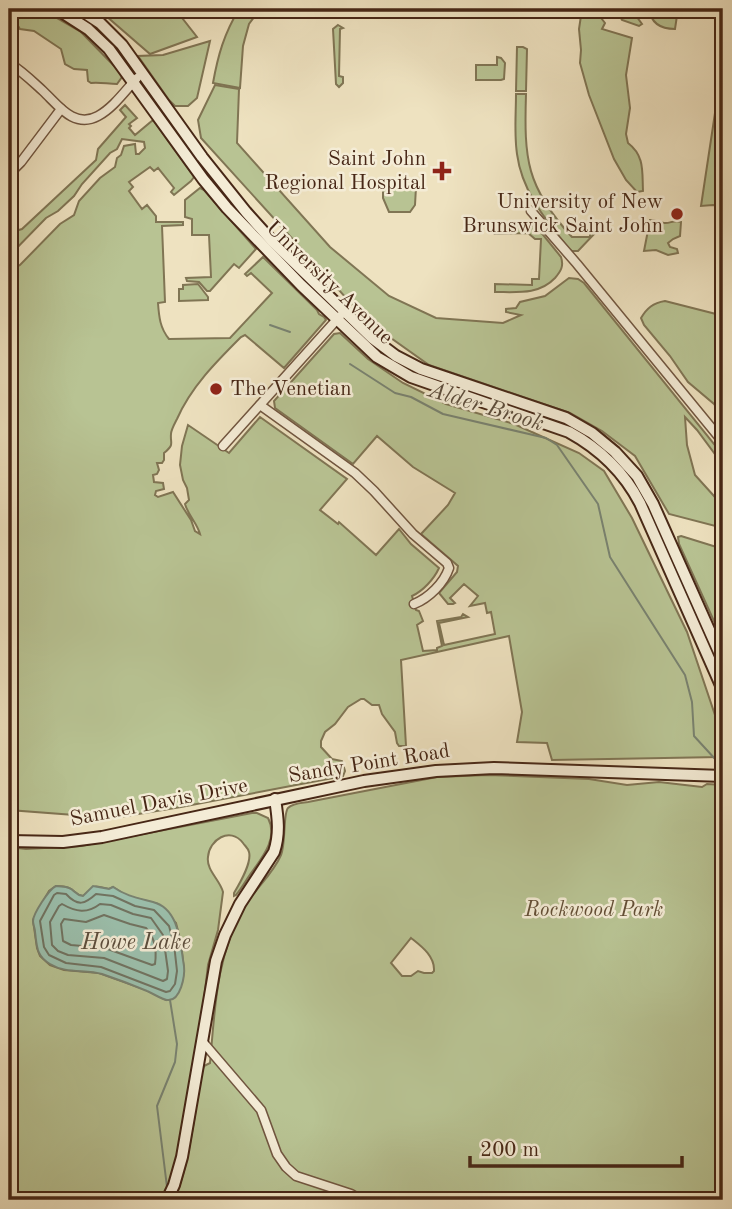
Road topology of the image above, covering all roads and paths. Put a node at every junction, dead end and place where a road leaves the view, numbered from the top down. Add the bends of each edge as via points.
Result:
1 (57, 9) edge
2 (79, 9) edge
3 (9, 63) edge
4 (142, 73) junction
5 (133, 82) junction
6 (61, 109) junction
7 (9, 172) edge
8 (531, 211) dead end
9 (340, 315) junction
10 (260, 405) junction
11 (723, 442) edge
12 (223, 446) dead end
13 (414, 604) dead end
14 (723, 661) edge
15 (723, 690) edge
16 (723, 776) edge
17 (275, 799) junction
18 (9, 841) edge
19 (202, 1041) junction
20 (167, 1200) edge
21 (361, 1200) edge

1 - 5 main road, University Avenue via 99,38
2 - 4 main road, University Avenue via 122,45
3 - 6 street
4 - 5 street
4 - 9 main road, University Avenue via 229,193
5 - 6 street via 108,109 90,120
5 - 9 main road, University Avenue via 227,208 264,249
6 - 7 street via 22,162
8 - 11 street
9 - 10 street
9 - 14 main road, University Avenue via 409,364 566,418 615,452 649,498
9 - 15 main road, University Avenue via 377,358 411,377 557,427 606,458 640,503
10 - 12 street
10 - 13 street via 355,473 447,564 446,576
16 - 17 main road, Sandy Point Road via 476,768 364,781
17 - 18 main road, Samuel Davis Drive via 102,837
17 - 19 main road, Sandy Point Road via 277,843 225,935
19 - 20 main road, Sandy Point Road via 182,1157
19 - 21 street via 261,1110 286,1167 296,1176

